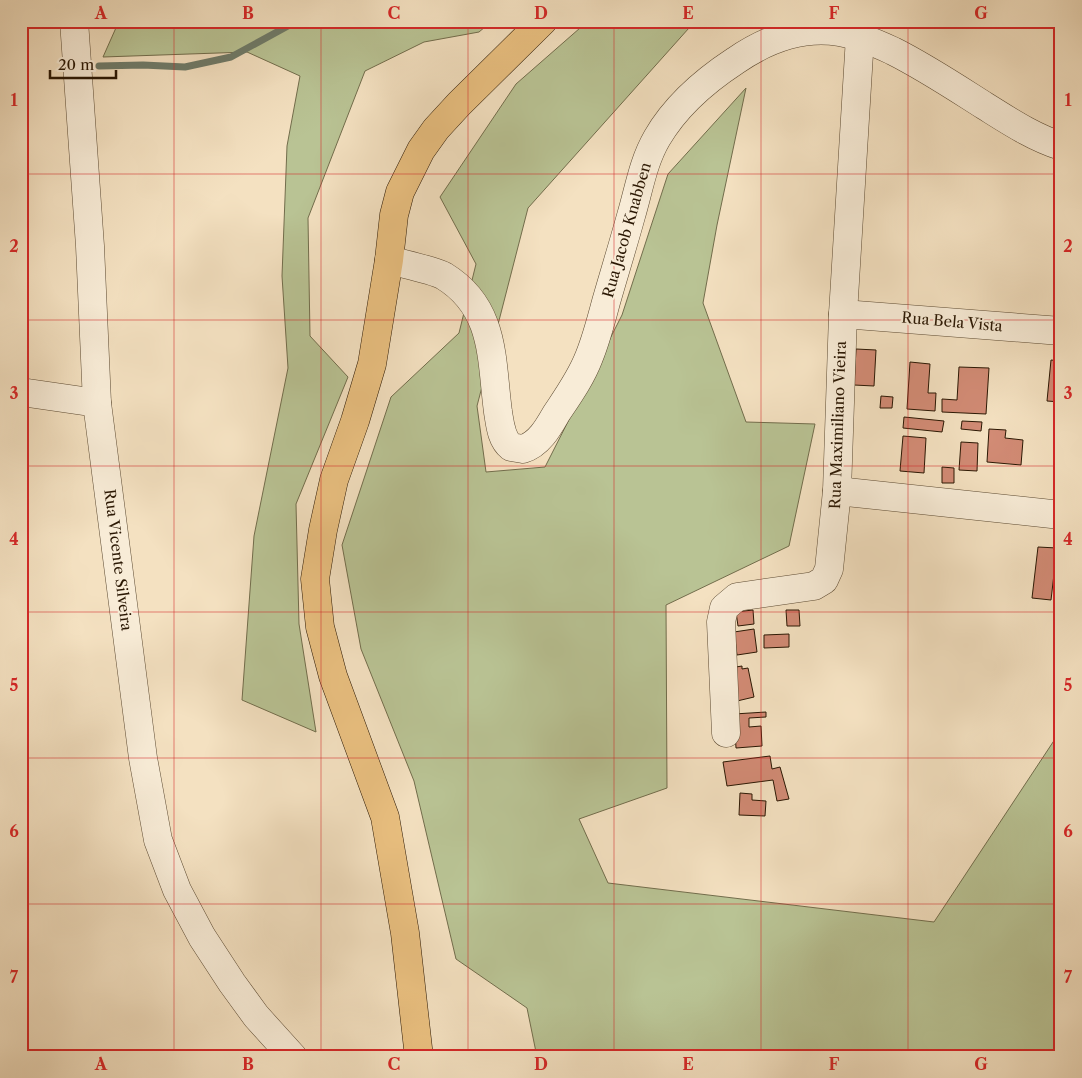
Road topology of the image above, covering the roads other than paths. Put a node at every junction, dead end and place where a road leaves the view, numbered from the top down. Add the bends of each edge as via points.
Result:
1 (74, 21) edge
2 (543, 21) edge
3 (860, 37) junction
4 (1061, 146) edge
5 (389, 260) junction
6 (843, 314) junction
7 (1061, 331) edge
8 (21, 392) edge
9 (97, 403) junction
10 (837, 491) junction
11 (1061, 515) edge
12 (726, 733) dead end
13 (293, 1057) edge
14 (419, 1057) edge

1 - 9 street, Rua Vicente Silveira
2 - 5 main road via 458,104 421,150 400,192
3 - 4 street, Rua Jacob Knabben via 910,60 1018,126
3 - 5 street, Rua Jacob Knabben via 821,30 768,42 747,52 708,80 669,120 644,165 589,358 549,425 528,448 514,449 503,436 486,328 469,298 442,275
3 - 6 street, Rua Maximiliano Vieira
5 - 14 main road via 372,364 356,421 334,480 315,579 320,627 333,676 385,817 405,933
6 - 7 street, Rua Bela Vista
6 - 10 street, Rua Maximiliano Vieira
8 - 9 street
9 - 13 street, Rua Vicente Silveira via 143,758 158,840 177,890 202,937 256,1016
10 - 11 street
10 - 12 street, Rua Maximiliano Vieira via 829,569 824,580 814,586 737,597 724,608 721,622

